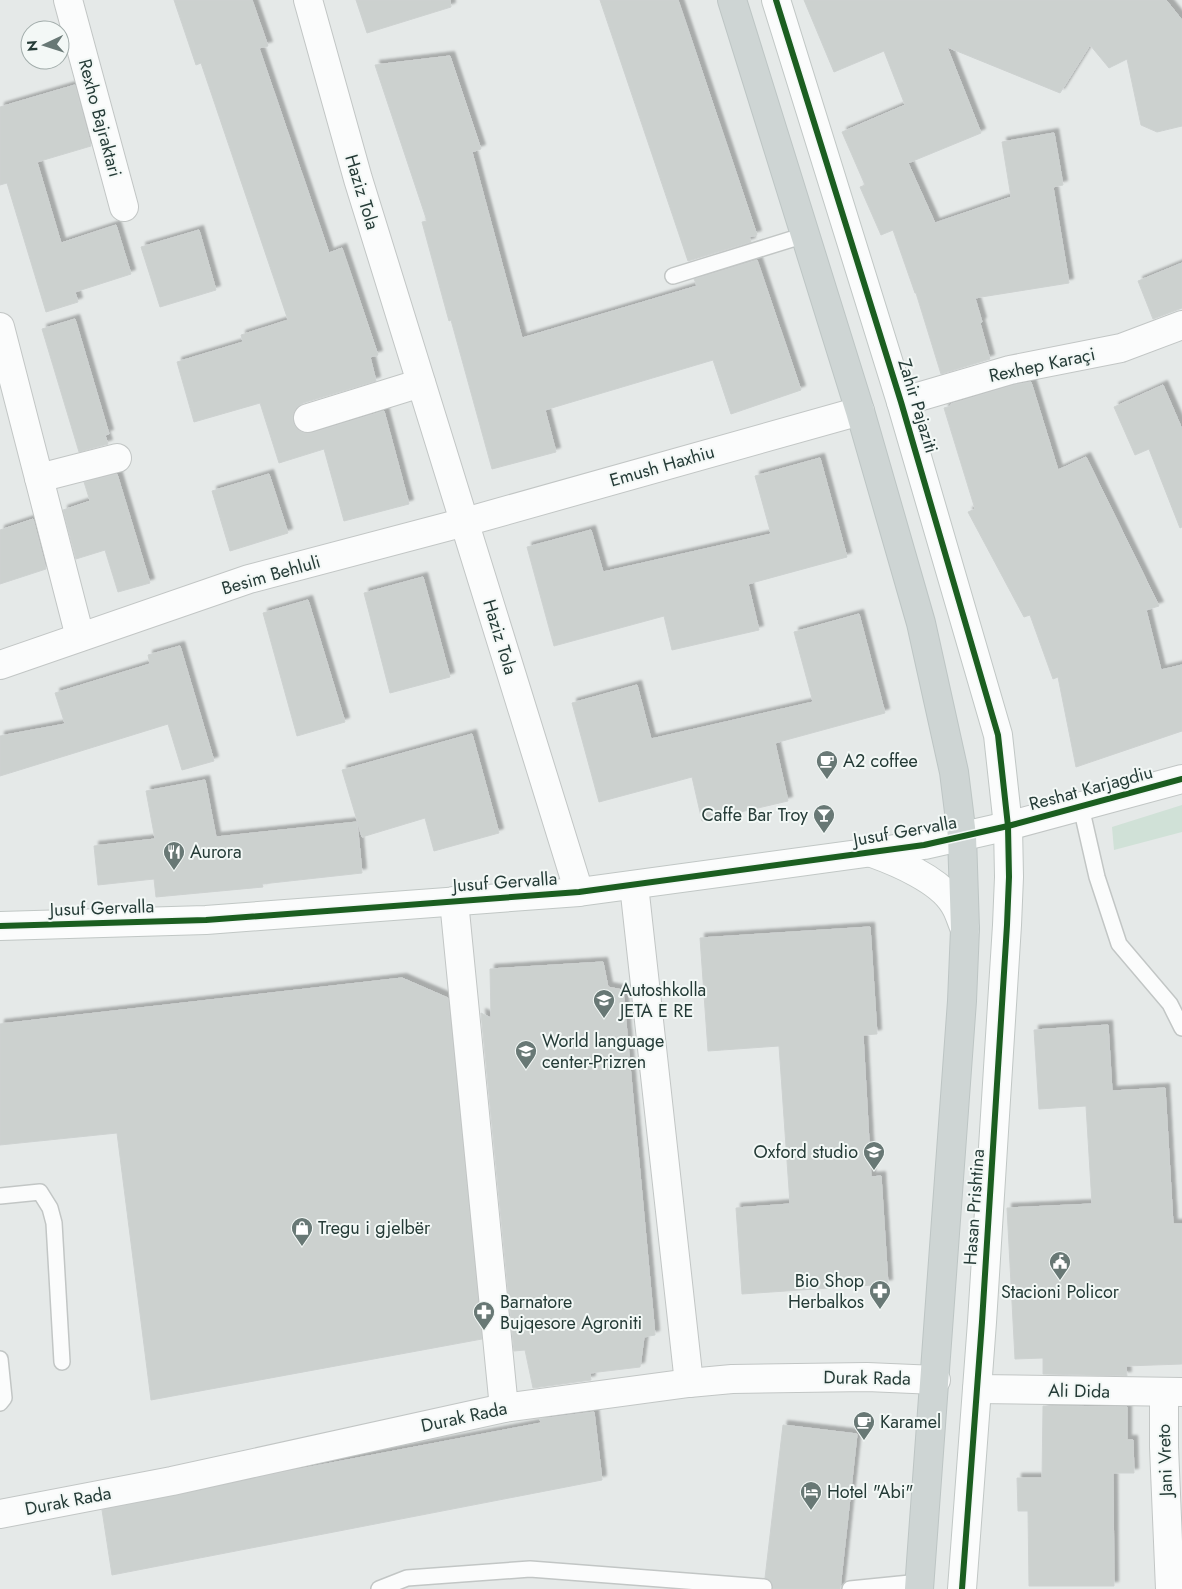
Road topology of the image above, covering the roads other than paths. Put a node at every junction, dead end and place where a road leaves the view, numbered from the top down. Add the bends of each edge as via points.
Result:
1 (68, 0) edge
2 (308, 0) edge
3 (732, 0) edge
4 (776, 0) edge
5 (124, 207) dead end
6 (805, 235) junction
7 (673, 276) dead end
8 (1182, 325) edge
9 (0, 326) edge
10 (421, 383) junction
11 (901, 402) junction
12 (860, 411) junction
13 (308, 418) dead end
14 (117, 458) dead end
15 (39, 478) junction
16 (465, 522) junction
17 (80, 638) junction
18 (0, 665) edge
19 (1182, 778) edge
20 (1081, 807) junction
21 (1008, 826) junction
22 (962, 836) junction
23 (872, 853) junction
24 (634, 885) junction
25 (578, 892) junction
26 (454, 901) junction
27 (0, 926) edge
28 (965, 929) junction
29 (1182, 1028) edge
30 (0, 1196) edge
31 (0, 1359) edge
32 (62, 1362) dead end
33 (936, 1380) junction
34 (689, 1383) junction
35 (977, 1390) junction
36 (1173, 1392) edge
37 (0, 1403) edge
38 (504, 1408) junction
39 (0, 1514) edge
40 (920, 1585) edge
41 (764, 1587) dead end
42 (379, 1589) edge
43 (850, 1589) edge
44 (962, 1589) edge
45 (1170, 1589) edge

1 - 5 street, Rexho Bajraktari
2 - 10 street, Haziz Tola via 358,179
3 - 6 main road
4 - 11 street, Zahir Pajaziti
6 - 7 lane
6 - 12 main road
8 - 11 street, Rexhep Karaçi via 1121,348 1010,370
9 - 15 street
10 - 13 street
10 - 16 street, Haziz Tola
11 - 21 street, Zahir Pajaziti via 998,735
12 - 16 street, Emush Haxhiu
12 - 22 main road via 921,623 954,772
14 - 15 street
15 - 17 street
16 - 17 street, Besim Behluli via 249,579
16 - 25 street, Haziz Tola
17 - 18 street, Besim Behluli
19 - 20 street, Reshat Karjagdiu
20 - 21 street, Reshat Karjagdiu
20 - 29 lane via 1097,877 1119,944 1170,1004
21 - 22 street, Jusuf Gervalla
21 - 35 street, Hasan Prishtina via 1007,925
22 - 23 street, Jusuf Gervalla
22 - 28 main road, Hasan Prishtina
23 - 24 street, Jusuf Gervalla
23 - 28 street via 896,861 940,889 954,902
24 - 25 street, Jusuf Gervalla
24 - 34 street
25 - 26 street, Jusuf Gervalla
26 - 27 street, Jusuf Gervalla via 206,920
26 - 38 street
28 - 33 main road, Hasan Prishtina
30 - 32 lane via 40,1192 50,1208 54,1223
31 - 37 lane via 4,1398
33 - 34 street, Durak Rada via 868,1377 732,1379
33 - 40 main road, Hasan Prishtina
34 - 38 street, Durak Rada
35 - 36 street, Ali Dida
35 - 44 street, Hasan Prishtina
36 - 45 street, Jani Vreto via 1164,1447
38 - 39 street, Durak Rada via 172,1481
40 - 43 lane
41 - 42 lane via 530,1569 406,1578

